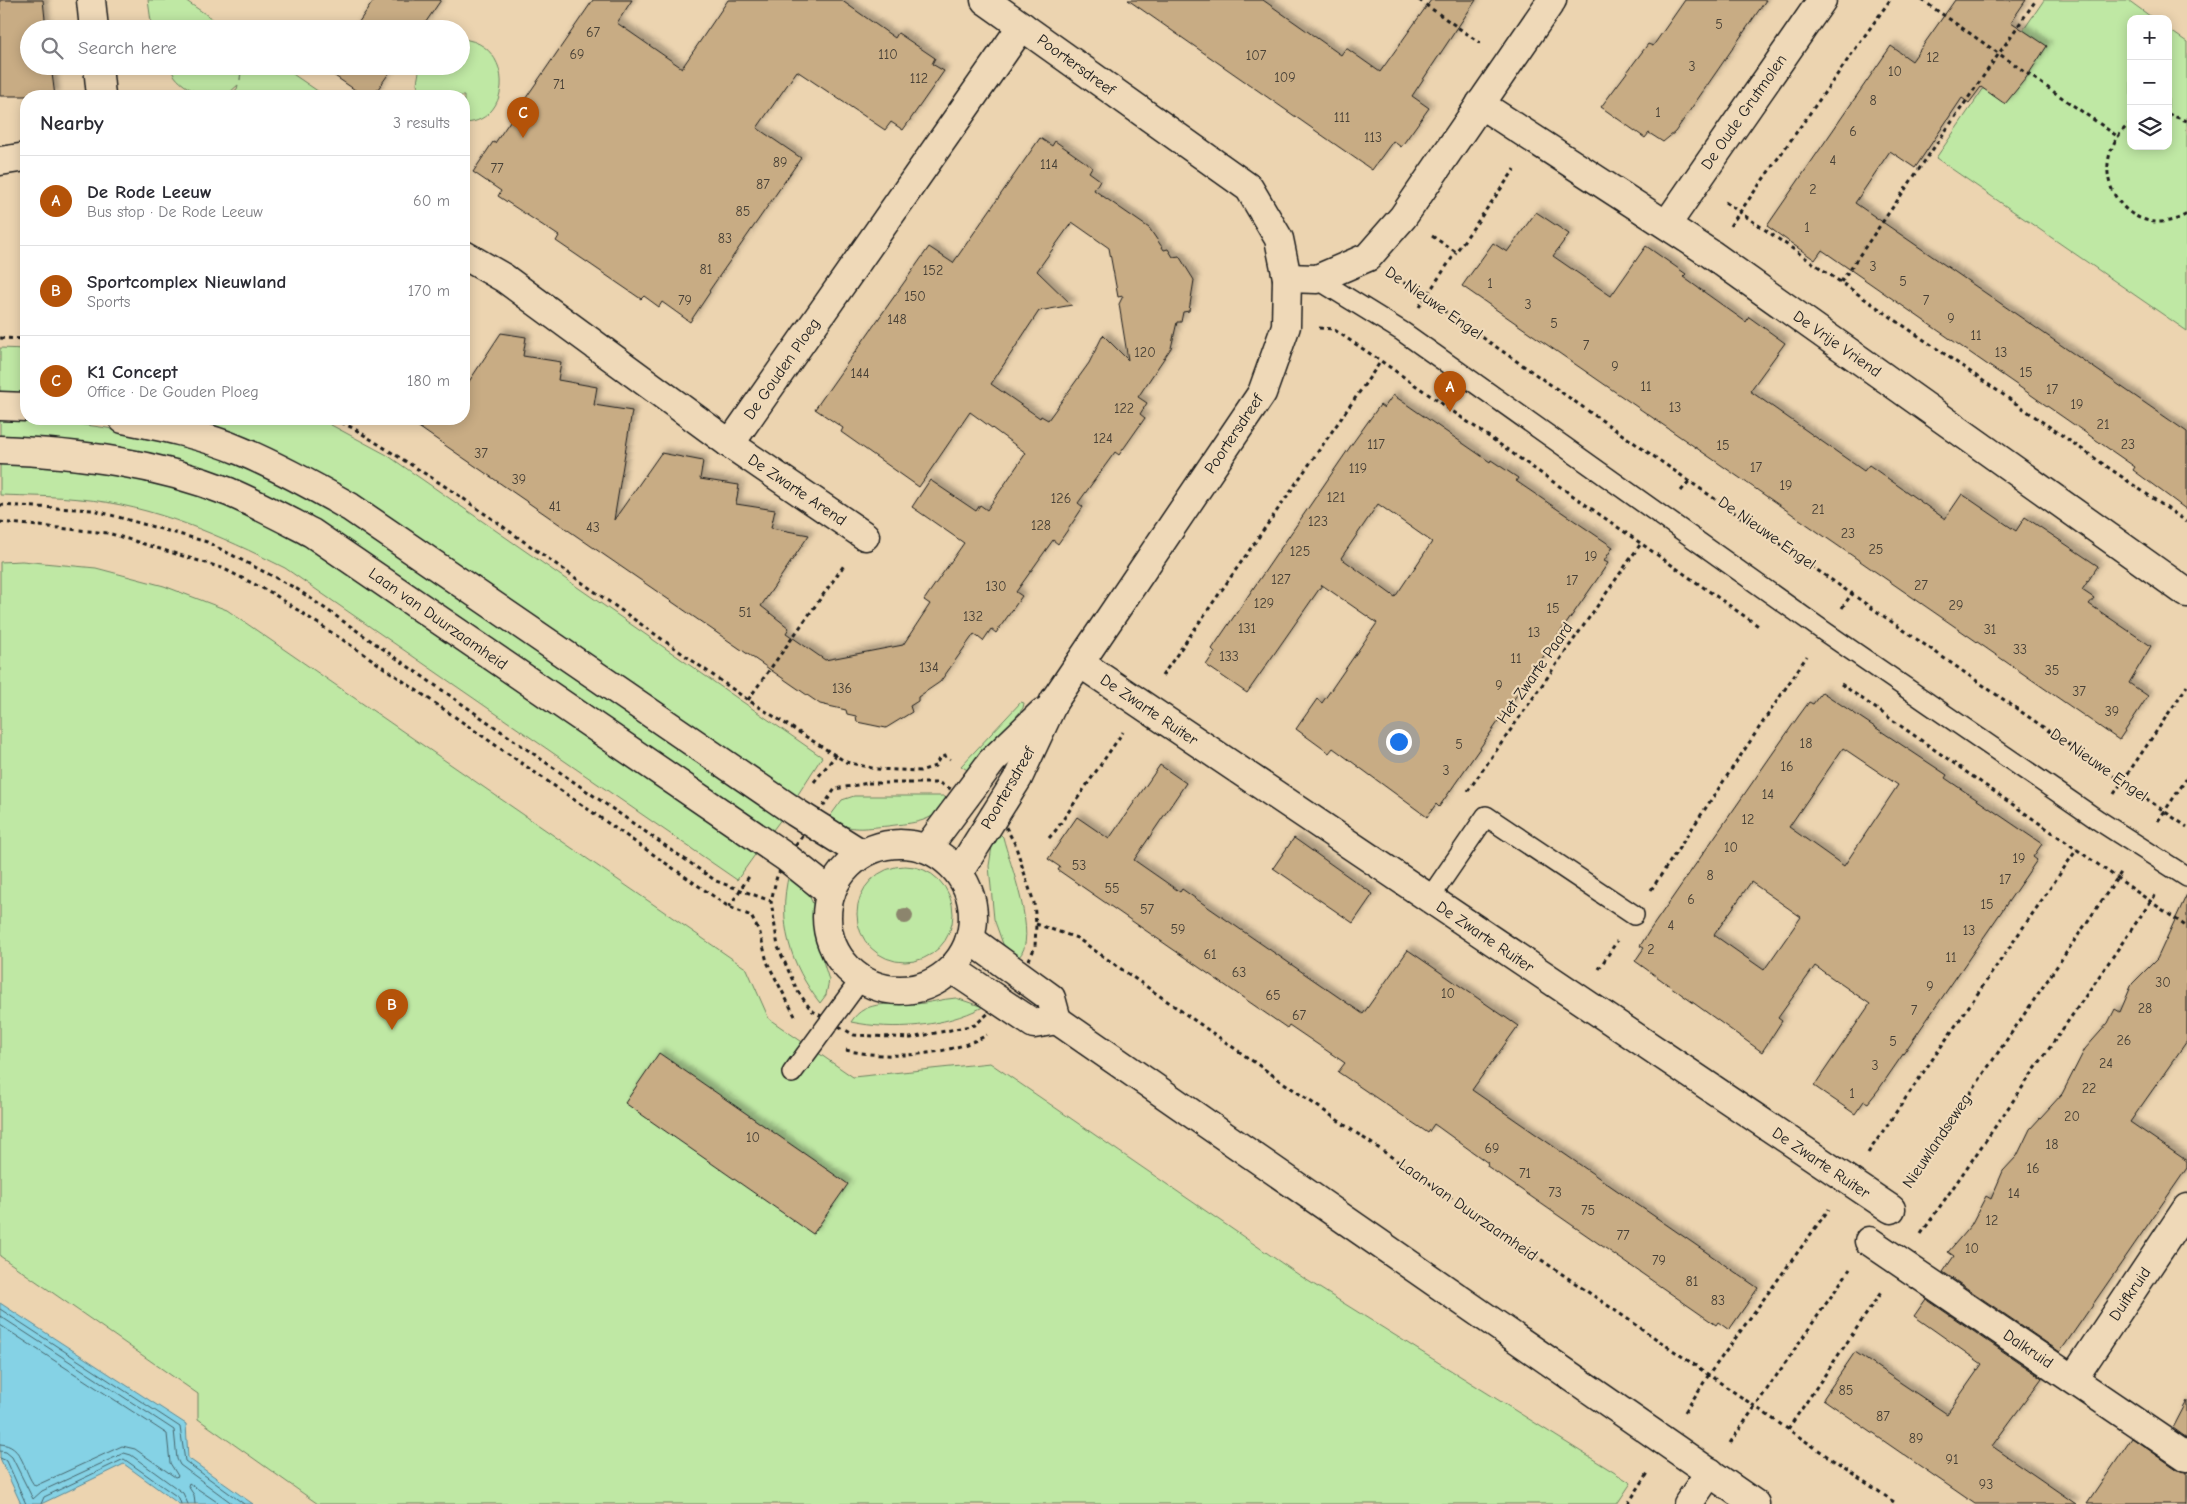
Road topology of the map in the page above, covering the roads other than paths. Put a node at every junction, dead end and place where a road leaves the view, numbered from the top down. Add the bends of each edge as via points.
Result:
1 (91, 0) edge
2 (985, 0) edge
3 (1552, 0) edge
4 (1822, 0) edge
5 (93, 20) edge
6 (1022, 26) junction
7 (99, 75) edge
8 (100, 90) edge
9 (1480, 104) junction
10 (20, 158) edge
11 (0, 161) edge
12 (1667, 224) junction
13 (470, 258) edge
14 (1287, 278) junction
15 (1317, 279) junction
16 (0, 406) edge
17 (20, 407) edge
18 (151, 425) edge
19 (730, 444) junction
20 (0, 450) edge
21 (865, 536) road end
22 (2187, 593) edge
23 (1080, 664) junction
24 (1054, 701) junction
25 (927, 848) junction
26 (862, 854) junction
27 (959, 872) junction
28 (2180, 873) edge
29 (831, 893) junction
30 (1429, 899) junction
31 (1634, 915) road end
32 (970, 939) junction
33 (952, 969) junction
34 (861, 979) junction
35 (1057, 1020) junction
36 (792, 1073) dead end
37 (2187, 1208) edge
38 (1891, 1209) road end
39 (1869, 1241) road end
40 (2072, 1379) junction
41 (2187, 1457) edge
42 (1710, 1472) junction
43 (1688, 1504) edge
44 (1755, 1504) edge

1 - 5 street
2 - 6 street, Poortersdreef
3 - 9 street
4 - 12 street, De Oude Grutmolen
6 - 14 street, Poortersdreef via 1248,188 1279,239
6 - 19 street, De Gouden Ploeg
7 - 8 street
9 - 12 street, De Vrije Vriend
9 - 15 street via 1403,217 1368,257
10 - 11 street
12 - 22 street, De Vrije Vriend
13 - 19 street via 504,278
14 - 15 street
14 - 23 street, Poortersdreef via 1286,326 1262,393
15 - 28 lane via 1403,332 1825,632
16 - 17 street
18 - 26 street via 240,450 297,476 350,507
19 - 21 street, De Zwarte Arend
20 - 29 street, Laan van Duurzaamheid via 64,453 110,460 202,483 230,492 312,532 787,858
23 - 24 street, Poortersdreef
23 - 30 street, De Zwarte Ruiter
24 - 25 street, Poortersdreef via 992,761
24 - 27 street, Poortersdreef via 1018,778
25 - 26 street via 894,844
25 - 27 street
26 - 29 street via 843,870
27 - 32 street via 968,887 972,904 974,922
29 - 34 street via 827,917 830,941 842,963
30 - 31 lane via 1486,816
30 - 38 street, De Zwarte Ruiter
32 - 33 street
32 - 35 street via 1051,998
33 - 34 street via 927,985 898,991 879,988
33 - 35 street via 1034,1024
34 - 36 lane
35 - 42 street
37 - 40 street, Duifkruid
39 - 40 street, Dalkruid
40 - 41 street, Dalkruid
42 - 43 street
42 - 44 street

